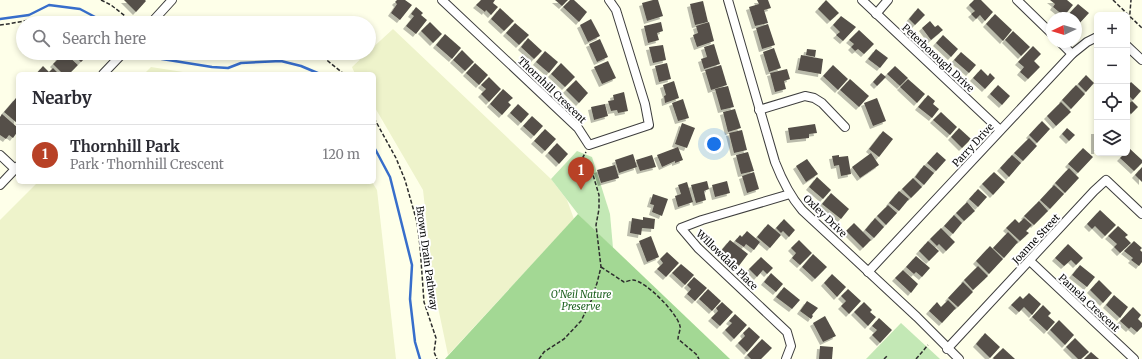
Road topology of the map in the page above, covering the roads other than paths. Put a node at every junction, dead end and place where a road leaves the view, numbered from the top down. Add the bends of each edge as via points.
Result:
1 (172, 0) edge
2 (442, 0) edge
3 (609, 0) edge
4 (728, 0) edge
5 (862, 0) edge
6 (888, 0) edge
7 (1017, 0) edge
8 (876, 14) junction
9 (157, 16) edge
10 (1046, 28) edge
11 (1094, 38) edge
12 (1066, 48) edge
13 (1129, 48) edge
14 (1072, 54) junction
15 (116, 60) edge
16 (1142, 60) edge
17 (105, 72) edge
18 (759, 110) junction
19 (845, 127) dead end
20 (1000, 130) junction
21 (0, 155) edge
22 (16, 168) edge
23 (0, 185) edge
24 (790, 194) junction
25 (1142, 214) edge
26 (1030, 261) junction
27 (868, 272) junction
28 (947, 348) junction
29 (786, 359) edge
30 (959, 359) edge
31 (1134, 359) edge

1 - 9 street
2 - 3 street, Thornhill Crescent via 578,128 589,145 649,126 645,104 616,10
4 - 18 street, Oxley Drive
5 - 8 street, Peterborough Drive
6 - 8 street
7 - 10 street
8 - 20 street, Peterborough Drive
11 - 14 street, Parry Drive
12 - 14 street
13 - 16 street
14 - 20 street, Parry Drive
15 - 17 street
18 - 19 street via 805,96 822,102
18 - 24 street, Oxley Drive via 775,162
20 - 27 street, Parry Drive
21 - 22 street
22 - 23 street
24 - 27 street, Oxley Drive via 802,210
24 - 29 street, Willowdale Place via 681,228 698,248 787,332 791,346
25 - 26 street, Joanne Street via 1106,180
26 - 28 street, Joanne Street
26 - 31 street, Pamela Crescent
27 - 28 street, Oxley Drive
28 - 30 street, Oxley Drive

